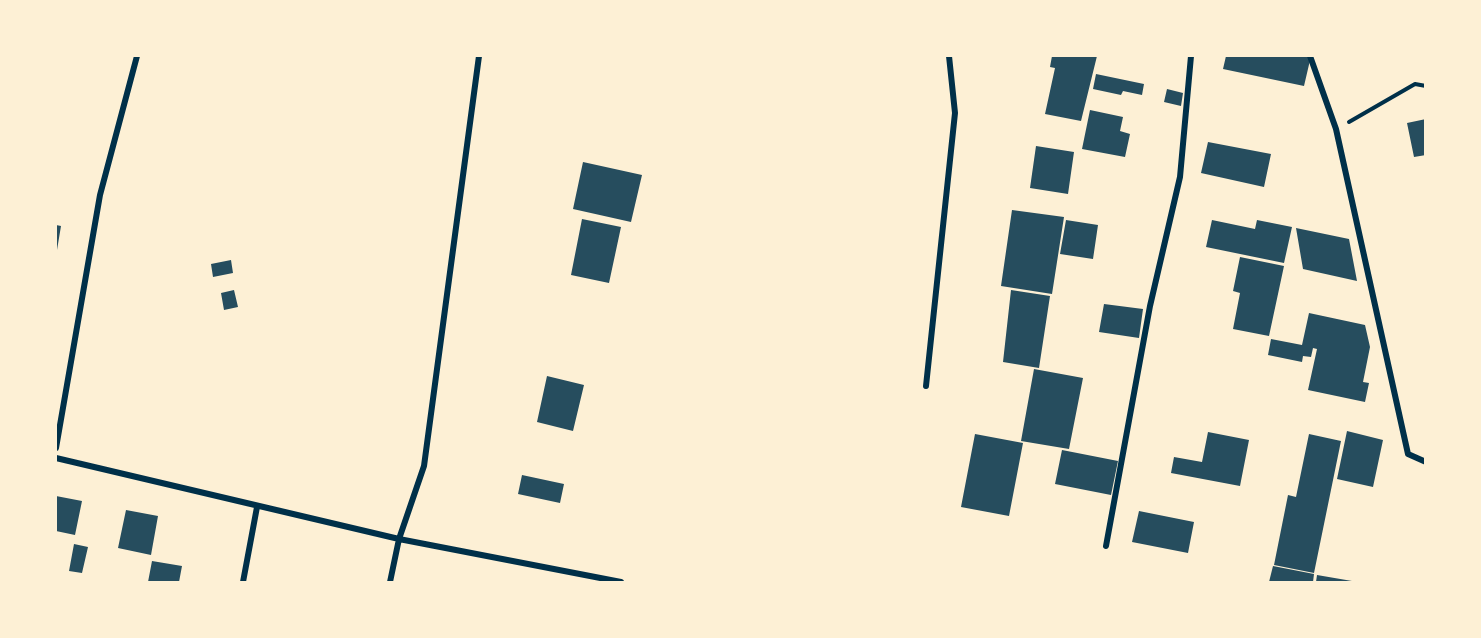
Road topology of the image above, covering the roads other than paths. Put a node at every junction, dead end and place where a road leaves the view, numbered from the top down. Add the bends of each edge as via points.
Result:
1 (137, 56) edge
2 (479, 56) edge
3 (950, 56) edge
4 (1191, 56) edge
5 (1310, 56) edge
6 (926, 386) dead end
7 (56, 448) edge
8 (56, 458) edge
9 (1425, 462) edge
10 (257, 507) junction
11 (399, 539) junction
12 (1106, 546) dead end
13 (243, 582) edge
14 (390, 582) edge
15 (621, 582) edge

1 - 7 street via 100,195
2 - 11 street via 424,466
3 - 6 street via 955,113
4 - 12 street via 1180,177 1150,306
5 - 9 street via 1336,129 1408,454
8 - 10 street
10 - 11 street
10 - 13 street
11 - 14 street
11 - 15 street

